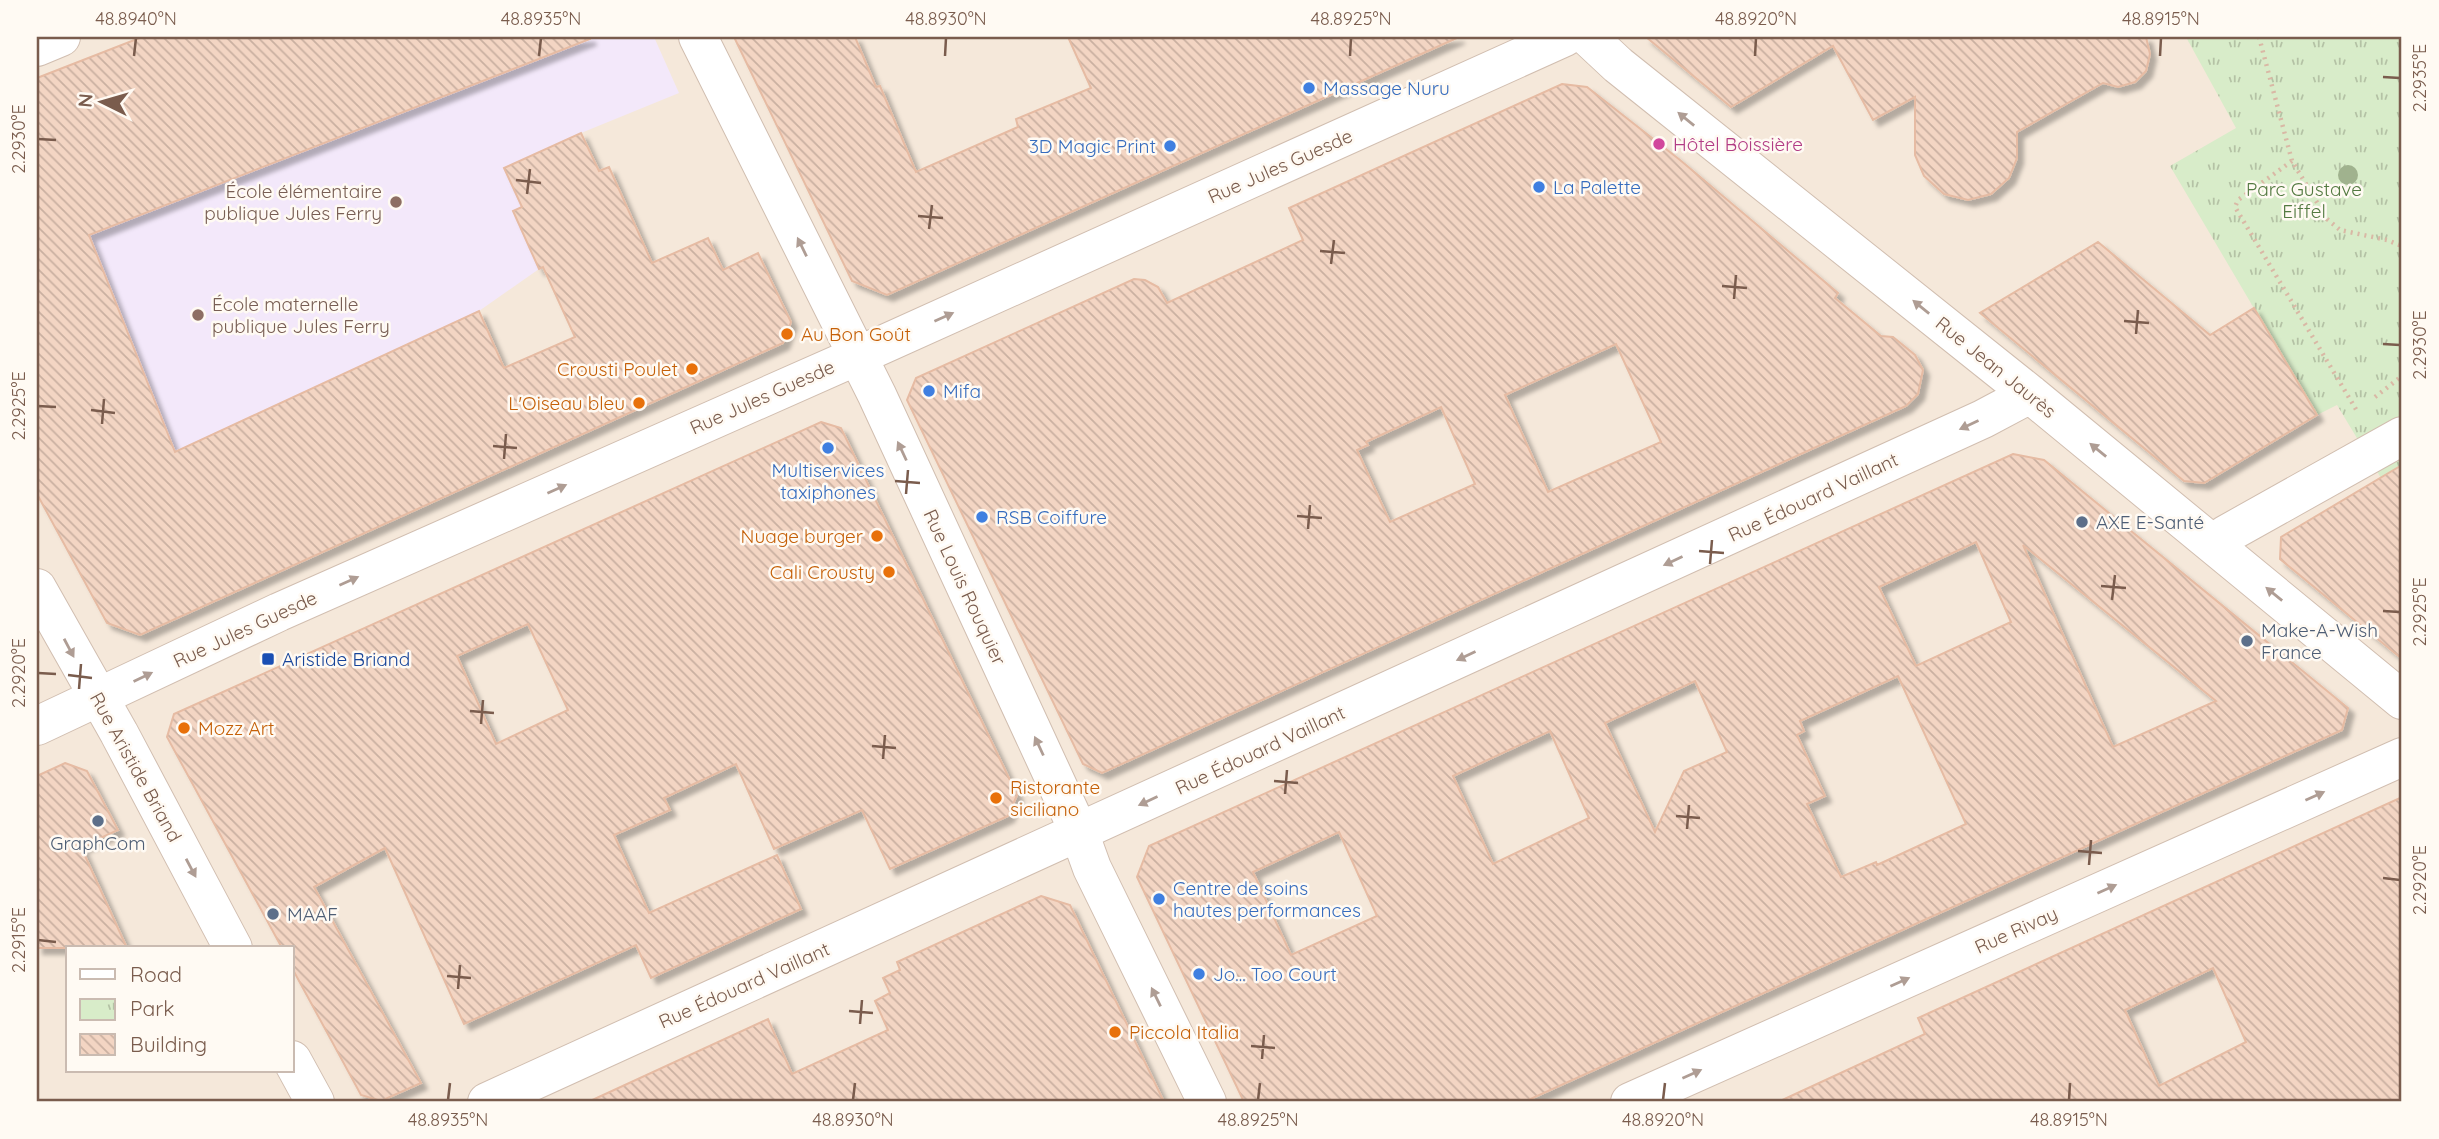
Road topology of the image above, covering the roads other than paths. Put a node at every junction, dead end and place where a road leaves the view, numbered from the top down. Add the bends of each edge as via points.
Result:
1 (61, 37) edge
2 (698, 37) edge
3 (1565, 37) edge
4 (1588, 37) edge
5 (37, 47) edge
6 (856, 355) junction
7 (2030, 394) junction
8 (2402, 436) edge
9 (2225, 535) dead end
10 (37, 587) edge
11 (98, 698) junction
12 (2402, 699) edge
13 (37, 726) edge
14 (2402, 757) edge
15 (1079, 832) junction
16 (232, 946) edge
17 (294, 1064) edge
18 (315, 1102) edge
19 (487, 1102) edge
20 (1207, 1102) edge
21 (1630, 1102) edge

1 - 5 street
6 -> 2 street, Rue Louis Rouquier
6 -> 3 street, Rue Jules Guesde
7 -> 4 street, Rue Jean Jaurès
11 -> 6 street, Rue Jules Guesde via 279,612
15 -> 6 street, Rue Louis Rouquier
12 -> 7 street, Rue Jean Jaurès
7 -> 15 street, Rue Édouard Vaillant
8 - 9 street
10 -> 11 street, Rue Aristide Briand
11 - 13 street, Rue Jules Guesde
11 -> 16 street, Rue Aristide Briand
21 -> 14 street, Rue Rivay
15 - 19 street, Rue Édouard Vaillant
20 -> 15 street, Rue Louis Rouquier via 1092,868
17 - 18 street

